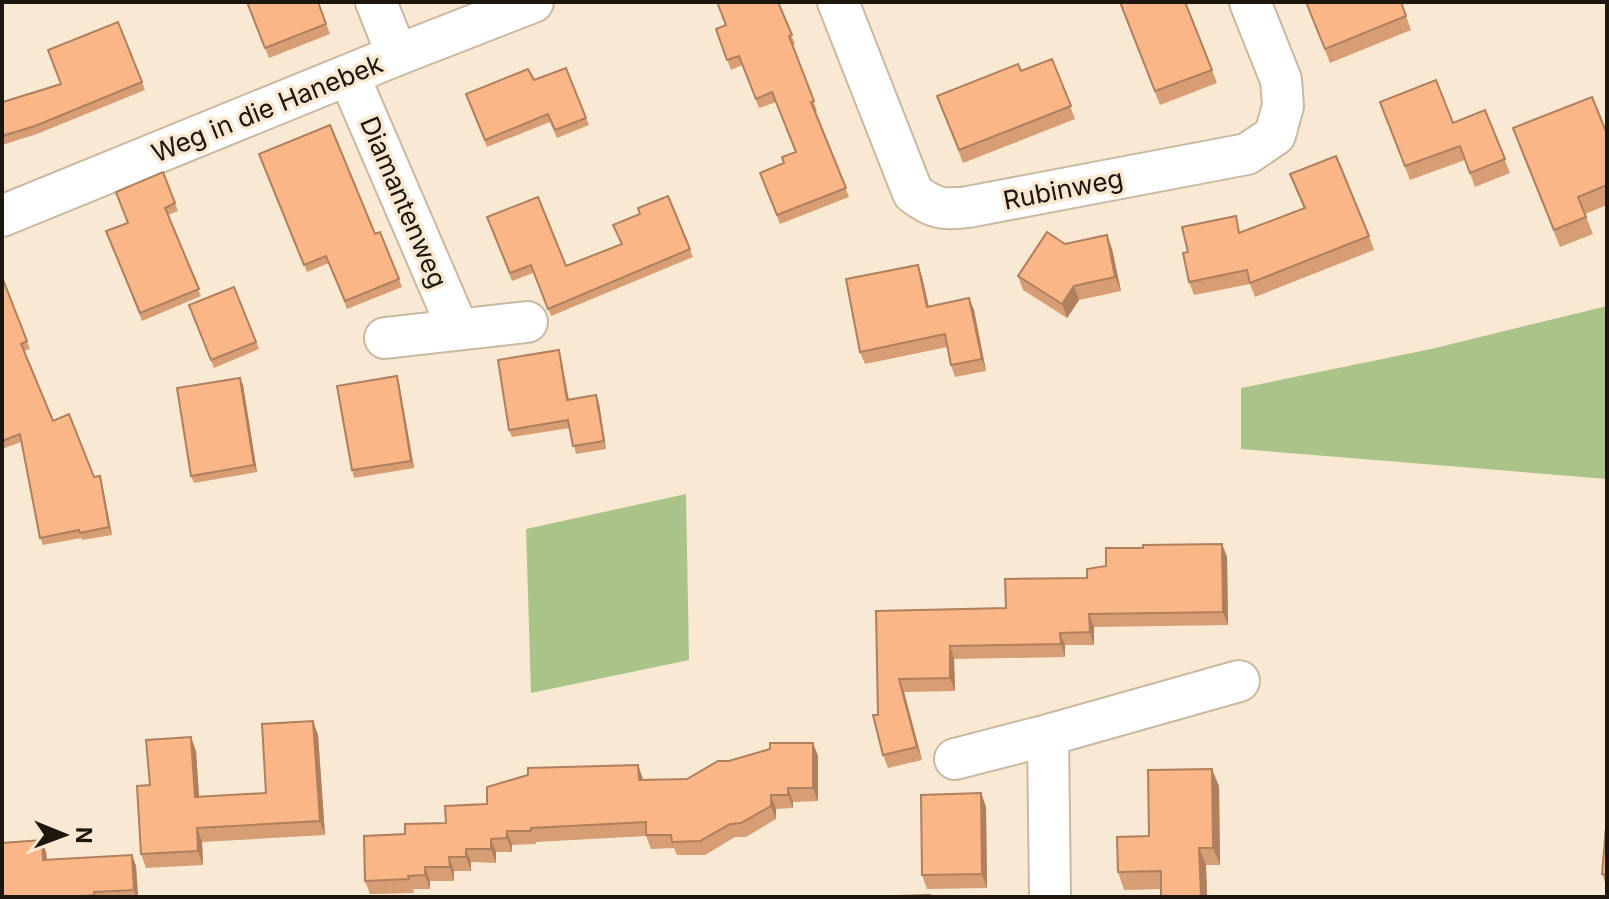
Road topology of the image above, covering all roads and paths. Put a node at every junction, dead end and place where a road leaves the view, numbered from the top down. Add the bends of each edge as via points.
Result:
1 (376, 2) edge
2 (533, 2) edge
3 (838, 2) edge
4 (1250, 2) edge
5 (397, 55) junction
6 (349, 76) junction
7 (2, 216) edge
8 (527, 322) dead end
9 (458, 329) junction
10 (385, 338) dead end
11 (1239, 681) dead end
12 (1048, 735) junction
13 (955, 759) dead end
14 (1050, 897) edge

1 - 5 street
2 - 5 street, Weg in die Hanebek
3 - 4 street, Rubinweg via 913,193 945,210 1247,154 1275,135 1283,106 1281,80
5 - 6 street, Weg in die Hanebek
6 - 7 street, Weg in die Hanebek
6 - 9 street, Diamantenweg
8 - 9 street
9 - 10 street
11 - 12 street
12 - 13 street
12 - 14 street

